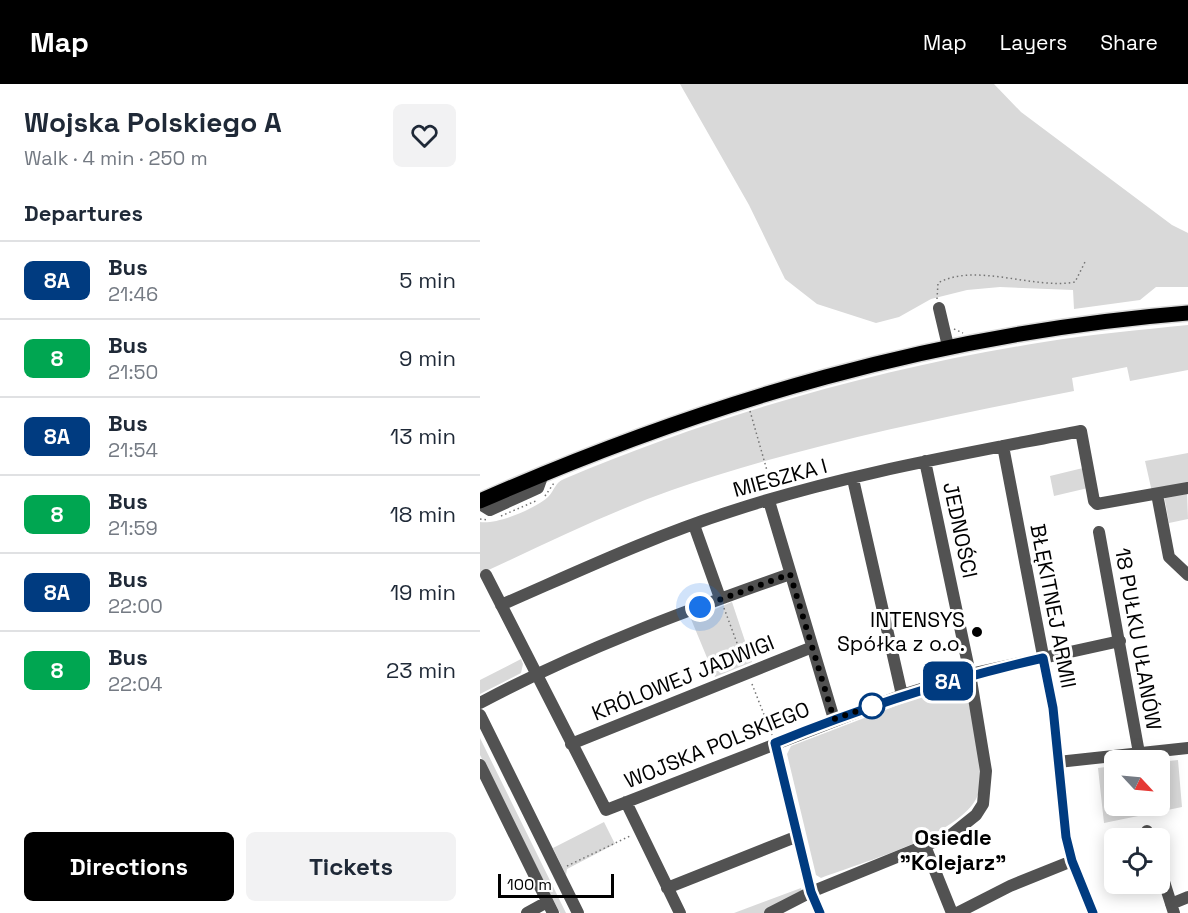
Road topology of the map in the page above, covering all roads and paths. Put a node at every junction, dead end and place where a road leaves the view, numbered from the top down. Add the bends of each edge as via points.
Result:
1 (1086, 260) dead end
2 (939, 308) joint
3 (1188, 313) edge
4 (951, 320) dead end
5 (974, 341) junction
6 (948, 346) junction
7 (748, 408) dead end
8 (1003, 446) junction
9 (925, 461) junction
10 (548, 478) junction
11 (853, 479) junction
12 (1188, 488) edge
13 (1157, 494) junction
14 (772, 500) junction
15 (480, 502) edge
16 (480, 519) edge
17 (694, 525) junction
18 (1099, 532) dead end
19 (790, 574) junction
20 (486, 575) dead end
21 (1188, 575) edge
22 (720, 598) junction
23 (501, 605) junction
24 (1120, 641) junction
25 (810, 648) junction
26 (1043, 658) junction
27 (536, 673) junction
28 (970, 674) junction
29 (902, 695) junction
30 (480, 703) edge
31 (480, 715) edge
32 (834, 719) junction
33 (775, 743) junction
34 (571, 744) junction
35 (1188, 748) edge
36 (1138, 750) edge
37 (1168, 750) edge
38 (1104, 757) edge
39 (1058, 762) junction
40 (480, 765) edge
41 (626, 802) junction
42 (798, 836) junction
43 (644, 838) junction
44 (925, 846) junction
45 (1072, 861) junction
46 (557, 871) junction
47 (667, 888) junction
48 (811, 892) junction
49 (1166, 894) edge
50 (1188, 897) edge
51 (550, 908) edge
52 (1170, 910) edge
53 (527, 913) edge
54 (578, 913) edge
55 (680, 913) edge
56 (770, 913) edge
57 (820, 913) edge
58 (952, 913) edge
59 (957, 913) edge
60 (1093, 913) edge

1 - 2 path via 1075,282 1061,284 984,276 948,278 938,284 935,294
2 - 6 street
3 - 5 main road via 1084,323
4 - 5 path via 954,330 973,332
5 - 6 main road
6 - 10 main road via 821,376 732,403 645,433
7 - 14 path
8 - 9 street, MIESZKA I
8 - 13 street, MIESZKA I via 1081,431 1094,501 1100,505
8 - 26 street, BŁĘKITNEJ ARMII
9 - 11 street, MIESZKA I
9 - 28 street, JEDNOŚCI
10 - 15 main road
10 - 16 path via 546,495 497,518
11 - 14 street, MIESZKA I
11 - 29 street
12 - 13 street
13 - 21 street via 1169,557
14 - 17 street, MIESZKA I
14 - 19 street
17 - 22 street
17 - 23 street, MIESZKA I
18 - 24 street, 18 PUŁKU UŁANÓW
19 - 22 street
19 - 25 street
20 - 23 street
22 - 27 street
23 - 27 street
24 - 26 street, WOJSKA POLSKIEGO
24 - 36 street, 18 PUŁKU UŁANÓW
25 - 32 street
25 - 34 street, KRÓLOWEJ JADWIGI
26 - 28 street, WOJSKA POLSKIEGO
26 - 39 street, BŁĘKITNEJ ARMII
27 - 30 street
27 - 34 street
28 - 29 street, WOJSKA POLSKIEGO
28 - 44 street, JEDNOŚCI via 986,771 986,794 976,815 965,826
29 - 32 street, WOJSKA POLSKIEGO
31 - 46 street
32 - 33 street, WOJSKA POLSKIEGO
33 - 41 street, WOJSKA POLSKIEGO
33 - 42 street
34 - 41 street, WOJSKA POLSKIEGO via 606,810
35 - 37 street
38 - 39 street
39 - 45 street, BŁĘKITNEJ ARMII
40 - 51 street
41 - 43 street
42 - 47 street
42 - 48 street
43 - 46 path via 630,836
43 - 47 street
44 - 48 street, JEDNOŚCI
44 - 58 street
45 - 59 street
45 - 60 street, BŁĘKITNEJ ARMII
46 - 54 street
47 - 55 street
48 - 56 street, JEDNOŚCI
48 - 57 street
49 - 52 street
50 - 52 street
51 - 53 street

